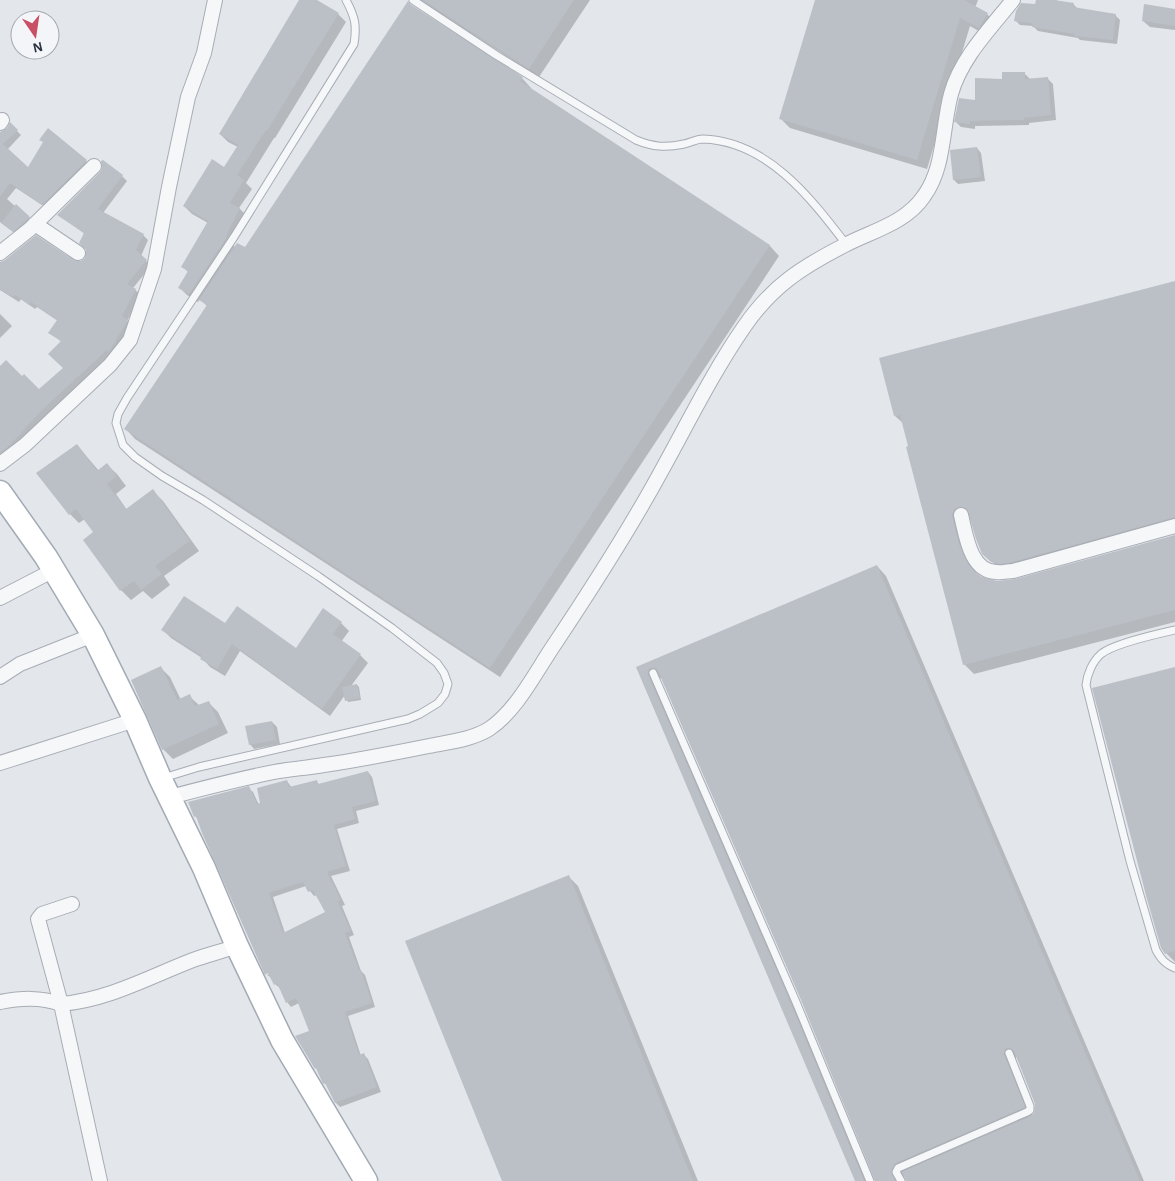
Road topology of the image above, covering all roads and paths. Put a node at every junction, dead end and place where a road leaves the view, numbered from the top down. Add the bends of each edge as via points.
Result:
1 (215, 0) edge
2 (346, 0) edge
3 (413, 0) edge
4 (1013, 0) edge
5 (94, 166) dead end
6 (35, 224) junction
7 (846, 244) junction
8 (0, 253) edge
9 (78, 253) dead end
10 (0, 464) edge
11 (1, 495) edge
12 (961, 515) dead end
13 (1175, 526) edge
14 (54, 570) junction
15 (0, 598) edge
16 (1175, 630) edge
17 (93, 634) junction
18 (653, 673) dead end
19 (0, 677) edge
20 (135, 720) junction
21 (0, 763) edge
22 (165, 788) junction
23 (72, 904) dead end
24 (237, 946) junction
25 (1175, 968) edge
26 (0, 1002) edge
27 (60, 1004) junction
28 (1009, 1053) dead end
29 (100, 1181) edge
30 (366, 1181) edge
31 (870, 1181) edge
32 (901, 1181) edge

1 - 10 street via 204,53 188,97 154,269 130,340 110,365 25,445
2 - 22 lane via 354,15 354,44 234,237 127,398 116,423 123,445 135,457 392,628 437,663 448,684 438,703 408,719 199,767
3 - 7 lane via 636,140 651,146 667,146 701,138 750,150 798,186
4 - 7 street via 960,71 952,93 936,174 926,194 906,215
5 - 6 street
6 - 8 street
6 - 9 street
7 - 22 street via 787,279 744,326 704,390 616,547 520,694 487,730 460,740 373,757
11 - 14 main road
12 - 13 street via 970,550 978,564 995,572 1012,571
14 - 15 street
14 - 17 main road
16 - 25 lane via 1101,654 1087,676 1086,685 1130,862 1156,950 1162,960
17 - 19 street via 20,664
17 - 20 main road
18 - 31 lane
20 - 21 street
20 - 22 main road
22 - 24 main road
23 - 27 street via 42,914 38,919
24 - 27 street via 193,960 129,987
24 - 30 main road via 282,1040
26 - 27 street via 29,998
27 - 29 street
28 - 32 lane via 1030,1110 898,1168 896,1172

